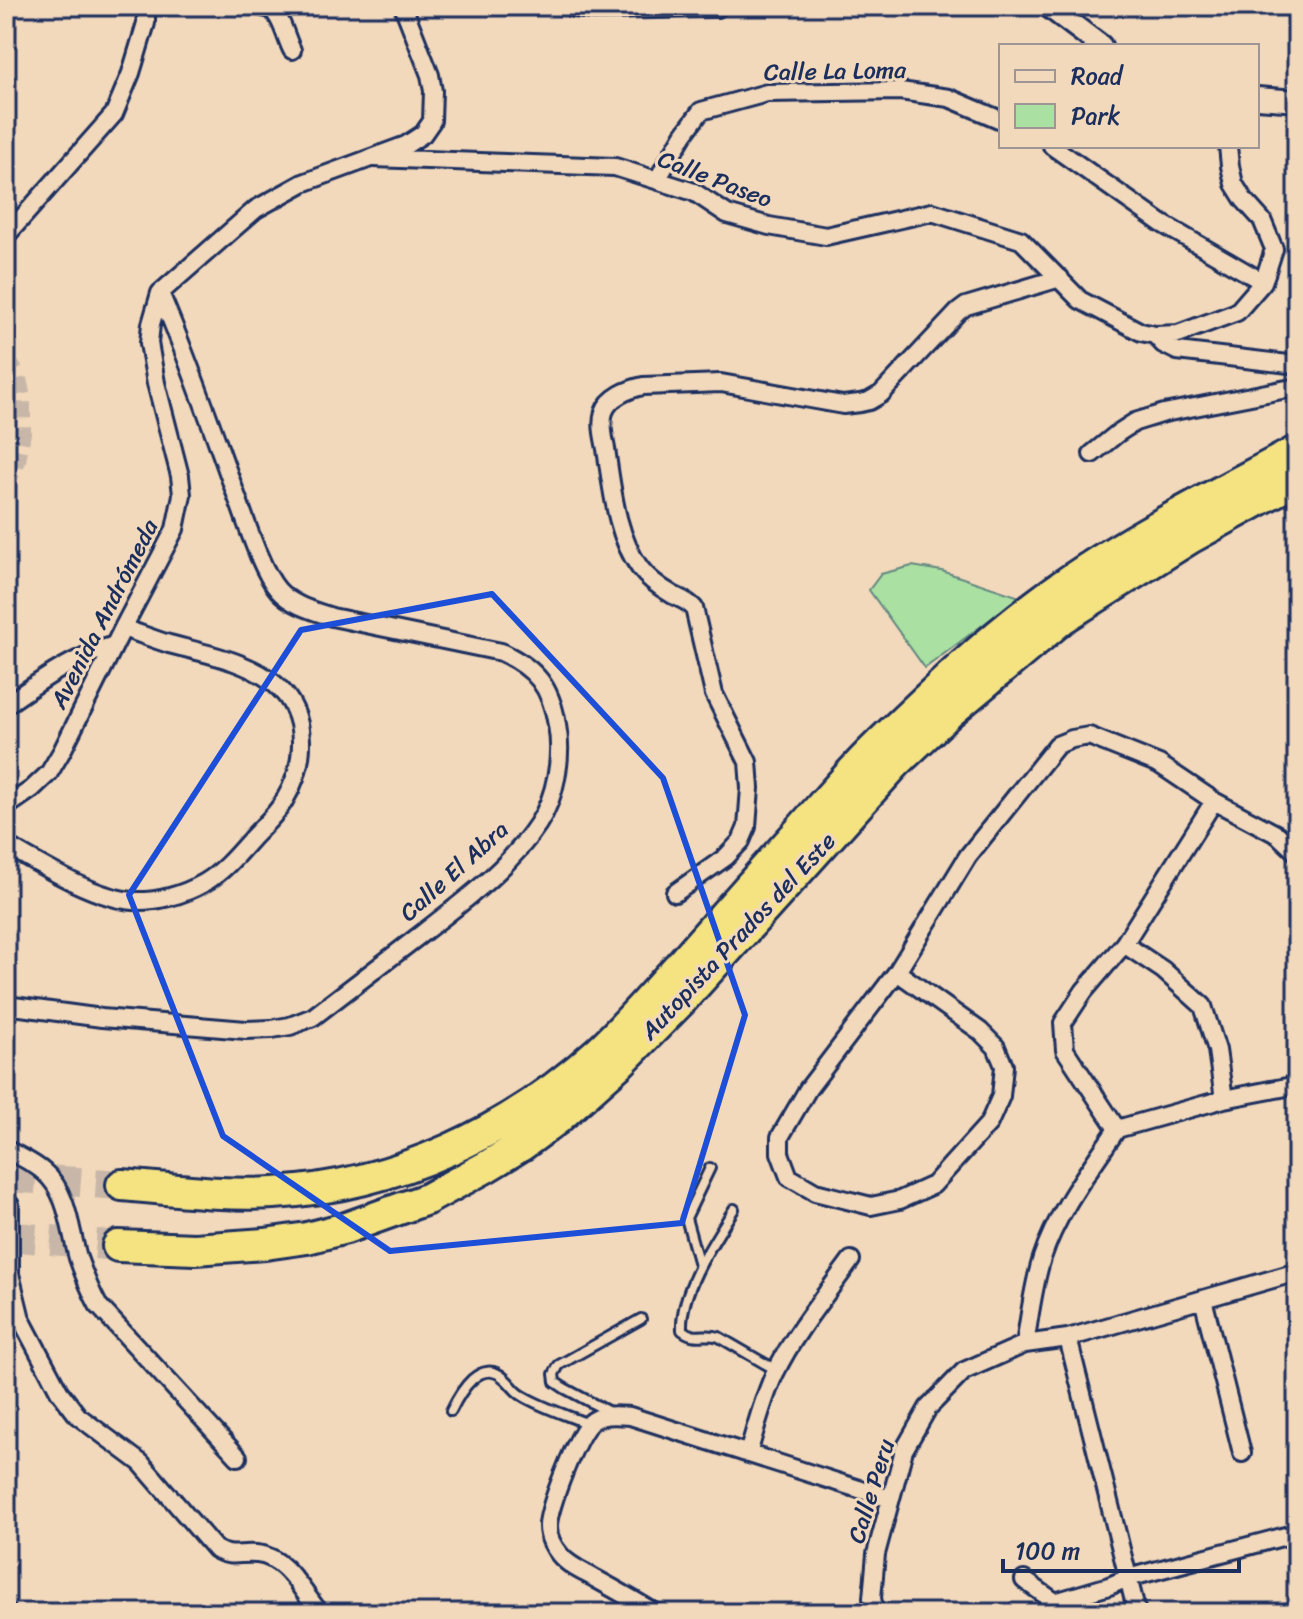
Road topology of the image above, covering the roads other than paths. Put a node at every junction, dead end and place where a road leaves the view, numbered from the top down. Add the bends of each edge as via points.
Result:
1 (146, 6) edge
2 (257, 6) edge
3 (403, 6) edge
4 (573, 6) edge
5 (717, 6) edge
6 (1048, 6) edge
7 (1098, 44) edge
8 (292, 50) dead end
9 (1259, 98) edge
10 (1297, 101) edge
11 (999, 119) edge
12 (1055, 148) edge
13 (1228, 148) edge
14 (374, 158) junction
15 (657, 180) junction
16 (6, 236) edge
17 (1060, 278) junction
18 (1263, 282) junction
19 (160, 293) junction
20 (1155, 335) junction
21 (1297, 365) edge
22 (1297, 387) edge
23 (1297, 451) edge
24 (1092, 454) dead end
25 (1297, 479) edge
26 (123, 628) junction
27 (114, 645) junction
28 (6, 705) edge
29 (1214, 801) junction
30 (6, 807) edge
31 (6, 845) edge
32 (1297, 853) edge
33 (675, 893) dead end
34 (1124, 944) junction
35 (897, 972) junction
36 (6, 1005) edge
37 (1297, 1085) edge
38 (1224, 1099) junction
39 (1117, 1129) junction
40 (6, 1149) edge
41 (710, 1168) dead end
42 (122, 1185) tunnel mouth
43 (10, 1205) dead end
44 (734, 1209) dead end
45 (118, 1246) tunnel mouth
46 (851, 1260) dead end
47 (699, 1265) junction
48 (1297, 1272) edge
49 (1203, 1299) junction
50 (641, 1319) dead end
51 (1068, 1338) junction
52 (1025, 1344) junction
53 (776, 1370) junction
54 (451, 1411) dead end
55 (615, 1415) junction
56 (589, 1424) junction
57 (1242, 1453) dead end
58 (748, 1454) junction
59 (238, 1457) dead end
60 (890, 1499) junction
61 (1297, 1533) edge
62 (1128, 1578) junction
63 (1024, 1580) dead end
64 (322, 1613) edge
65 (655, 1613) edge
66 (875, 1613) edge
67 (1137, 1613) edge

1 - 16 street via 146,23 114,114
2 - 8 street via 270,8 279,17
3 - 14 street via 430,75 432,121 406,145
4 - 5 street
6 - 7 street
9 - 10 street
11 - 15 street, Calle La Loma via 949,98 900,91 767,93 701,111
12 - 18 street via 1161,223
13 - 18 street via 1234,184 1262,220 1274,249
14 - 15 street, Calle Paseo via 615,167
14 - 19 street via 303,183 256,209
15 - 17 street, Calle Paseo via 694,192 727,214 826,236 932,212 1021,240
17 - 20 street, Calle Paseo via 1080,300
17 - 33 street via 966,306 888,388 869,401 843,405 721,383 643,386 610,402 602,425 622,530 641,570 694,608 714,694 749,769 747,827 741,841
18 - 20 street via 1237,312 1178,334
19 - 26 street, Avenida Andrómeda via 149,343 182,495 175,529
19 - 36 street, Calle El Abra via 248,526 278,590 332,617 517,659 543,684 553,703 559,736 552,796 512,857 313,1017 246,1030
20 - 21 street, Calle Paseo via 1177,351
22 - 24 street via 1135,422
23 - 42 highway, Autopista Prados del Este via 1103,559 985,646 875,748 600,1050 495,1128 440,1155 318,1188 272,1193
25 - 45 highway, Autopista Prados del Este via 1063,618 949,713 896,763 621,1062 522,1145 427,1199 307,1238 195,1249
26 - 27 street, Avenida Andrómeda
26 - 31 street via 249,668 275,684 292,705 302,734 291,789 221,872 169,897 134,901 104,894
27 - 28 street via 63,666
27 - 30 street, Avenida Andrómeda via 49,773
29 - 32 street via 1278,835
29 - 34 street
29 - 35 street via 1159,764 1089,736 1057,745 968,856
34 - 38 street via 1203,1006
34 - 39 street via 1063,1023 1065,1050
35 - 35 street via 808,1089 780,1137 789,1177 815,1192 871,1206 933,1185 989,1123 1001,1096 1004,1066 996,1047
37 - 38 street
38 - 39 street
39 - 52 street via 1069,1201 1043,1254
40 - 59 street via 44,1172 59,1192 98,1305
41 - 47 lane via 686,1218
43 - 64 street via 10,1274 21,1319 78,1416 141,1463 215,1549 225,1555 270,1556
44 - 47 lane
46 - 53 street
47 - 53 lane via 682,1330 690,1336 719,1337
48 - 49 street, Calle Peru
49 - 51 street, Calle Peru
49 - 57 street
50 - 55 lane via 559,1365 554,1374 555,1382
51 - 52 street, Calle Peru
51 - 62 street
52 - 60 street, Calle Peru via 964,1371 928,1408 904,1450
53 - 58 street
54 - 56 lane via 469,1382 480,1373 493,1372 519,1394
55 - 56 street
55 - 58 street
56 - 65 street via 551,1509 552,1542 575,1567
58 - 60 street
60 - 66 street, Calle Peru via 872,1574
61 - 62 street
62 - 63 street via 1055,1602
62 - 67 street

